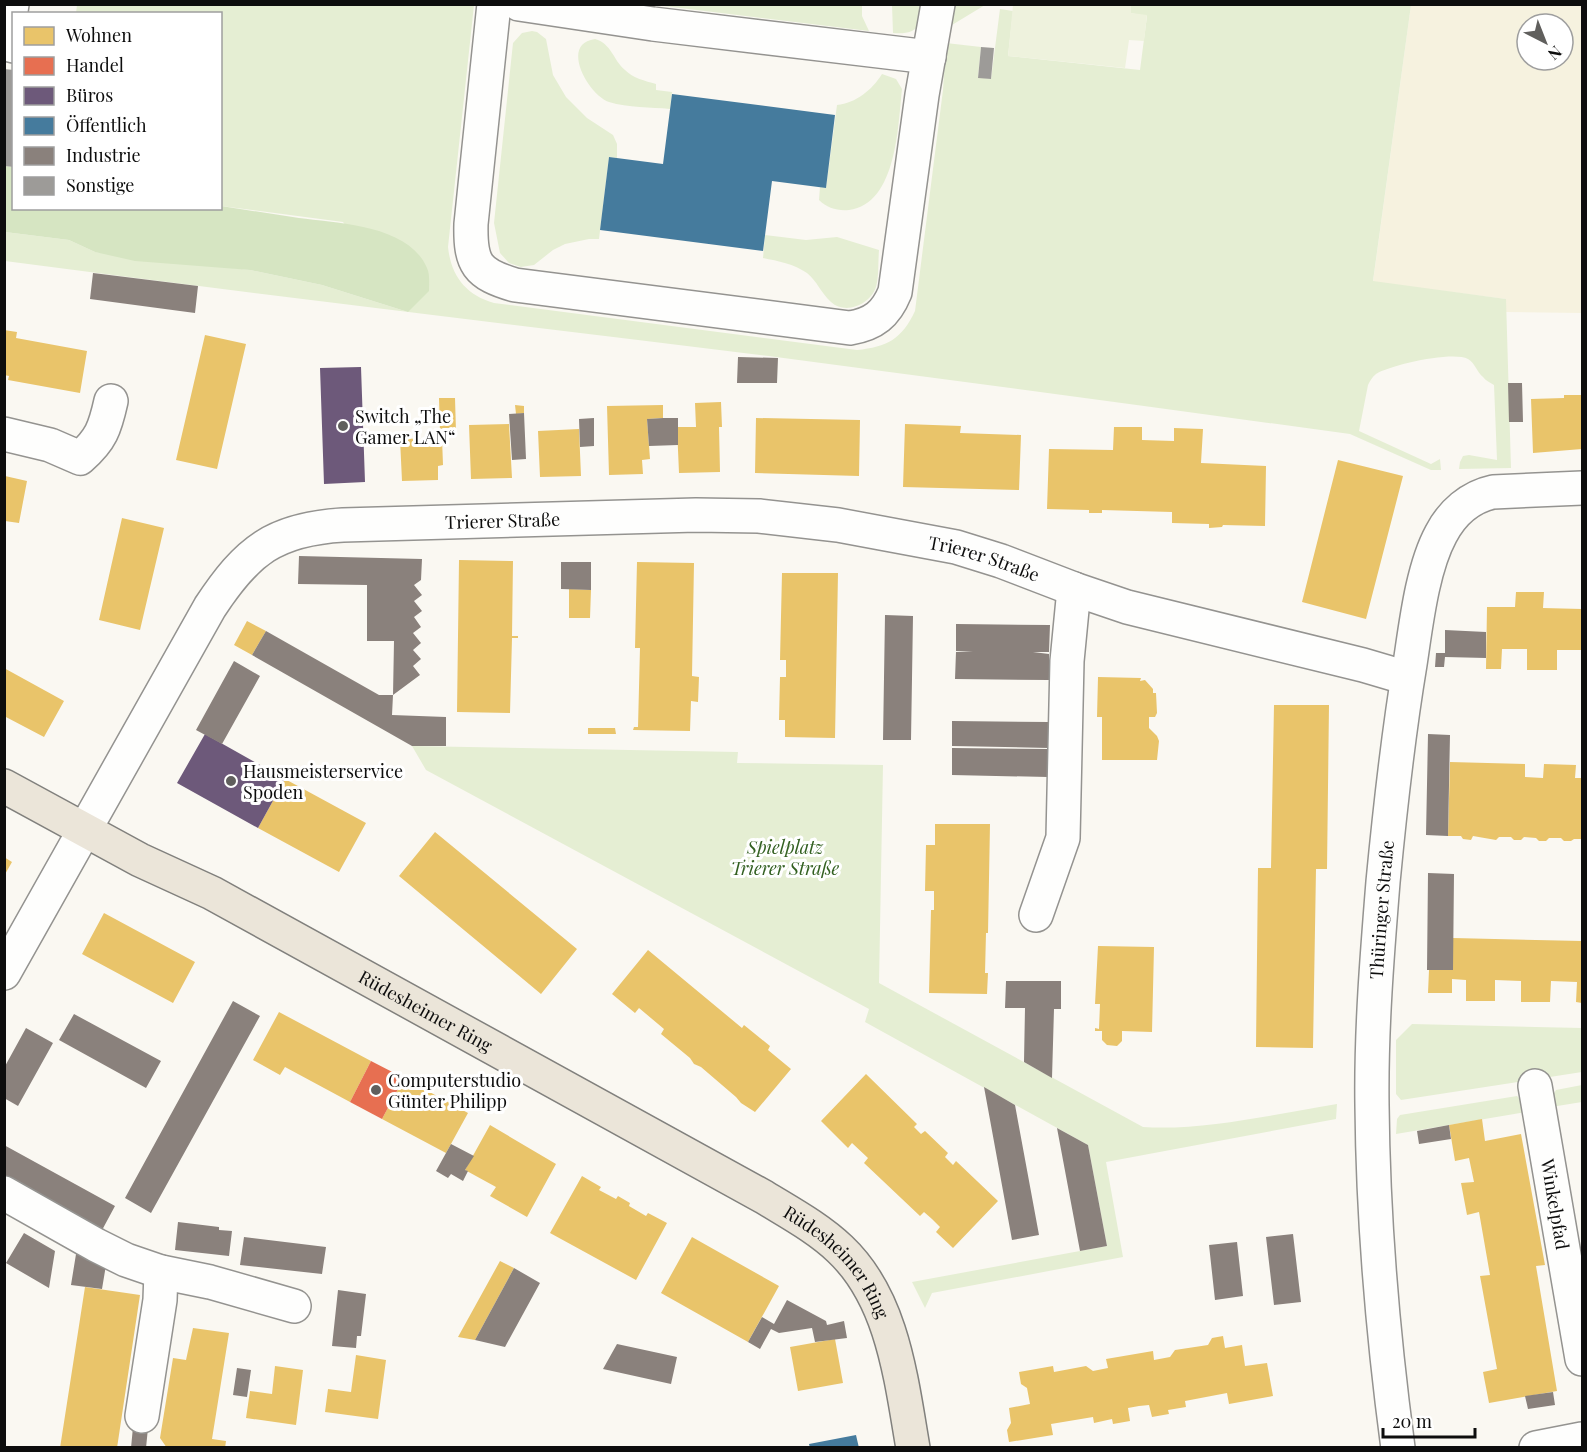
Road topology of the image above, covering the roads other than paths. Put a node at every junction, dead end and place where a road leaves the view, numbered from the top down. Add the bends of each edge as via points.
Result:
1 (12, 4) edge
2 (494, 4) edge
3 (519, 4) edge
4 (938, 4) edge
5 (12, 46) edge
6 (929, 57) junction
7 (111, 401) dead end
8 (4, 435) edge
9 (1582, 488) edge
10 (1074, 589) junction
11 (1407, 678) junction
12 (4, 786) edge
13 (85, 830) junction
14 (1036, 915) dead end
15 (4, 973) edge
16 (1535, 1086) dead end
17 (4, 1193) edge
18 (161, 1272) junction
19 (294, 1306) dead end
20 (1582, 1359) edge
21 (142, 1416) dead end
22 (1582, 1439) edge
23 (914, 1448) edge
24 (1398, 1448) edge
25 (1536, 1448) edge

1 - 5 street via 6,45
2 - 6 street via 471,224 476,264 496,280 515,285 850,328 865,326 878,318 889,308 896,292
3 - 6 street
4 - 6 street
7 - 8 street via 95,445 80,458 50,445
9 - 11 street, Thüringer Straße via 1493,492 1480,495 1461,509 1441,533 1433,552
10 - 11 street, Trierer Straße via 1162,617
10 - 13 street, Trierer Straße via 956,547 800,519 696,514 343,525 298,530 257,551 222,589
10 - 14 street via 1067,661 1063,838
11 - 24 street, Thüringer Straße via 1379,927 1372,1103 1374,1182
12 - 13 main road, Rüdesheimer Ring
13 - 15 street, Trierer Straße
13 - 23 main road, Rüdesheimer Ring via 212,893 384,987 764,1197 824,1236 857,1268 885,1319
16 - 20 street, Winkelpfad
17 - 18 street via 112,1254
18 - 19 street
18 - 21 street
22 - 25 street

